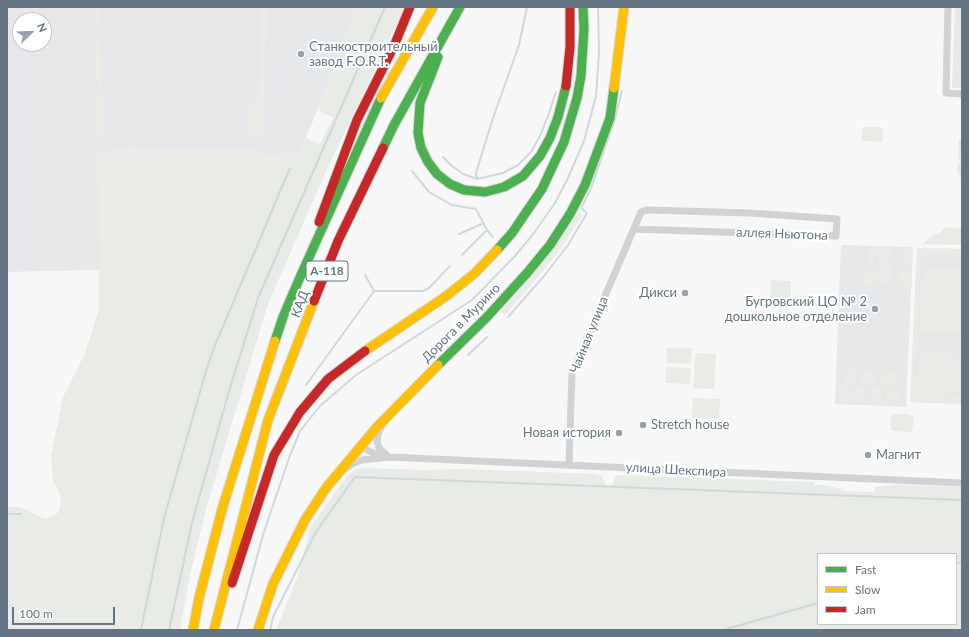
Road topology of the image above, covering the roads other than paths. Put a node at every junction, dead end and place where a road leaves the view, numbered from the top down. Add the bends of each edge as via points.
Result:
1 (410, 7) edge
2 (433, 7) edge
3 (460, 7) edge
4 (570, 7) edge
5 (583, 7) edge
6 (624, 7) edge
7 (948, 7) edge
8 (962, 94) edge
9 (641, 212) joint
10 (634, 229) junction
11 (301, 275) junction
12 (384, 421) junction
13 (360, 446) junction
14 (389, 457) junction
15 (568, 465) junction
16 (333, 480) junction
17 (962, 483) edge
18 (193, 630) edge
19 (215, 630) edge
20 (258, 630) edge

1 - 11 main road via 394,46 357,120
2 - 11 main road, КАД / А-118 via 378,104
3 - 4 main road via 420,103 418,133 421,148 437,174 464,190 485,192 504,187 523,176 540,156 550,138 568,76
3 - 19 main road, КАД / А-118 via 394,125 338,241 268,420
5 - 19 main road via 581,76 577,98 564,142 542,189 512,233 474,274 445,297 349,362 328,379 300,412 274,455
6 - 12 main road, Дорога в Мурино via 610,118 590,172 570,214 550,245 527,273
7 - 8 street via 946,93
9 - 10 street, Чайная улица
9 - 10 street, аллея Ньютона via 646,210 750,213 837,219 836,236
10 - 15 street, Чайная улица via 572,373
11 - 18 main road, КАД / А-118 via 283,318 222,506
12 - 13 main road, Дорога в Мурино
12 - 14 street via 377,442 379,448
13 - 14 street via 375,454
13 - 16 main road, Дорога в Мурино
14 - 15 street, улица Шекспира
14 - 16 street via 354,463
15 - 17 street, улица Шекспира
16 - 20 main road, Дорога в Мурино via 304,520 272,584

